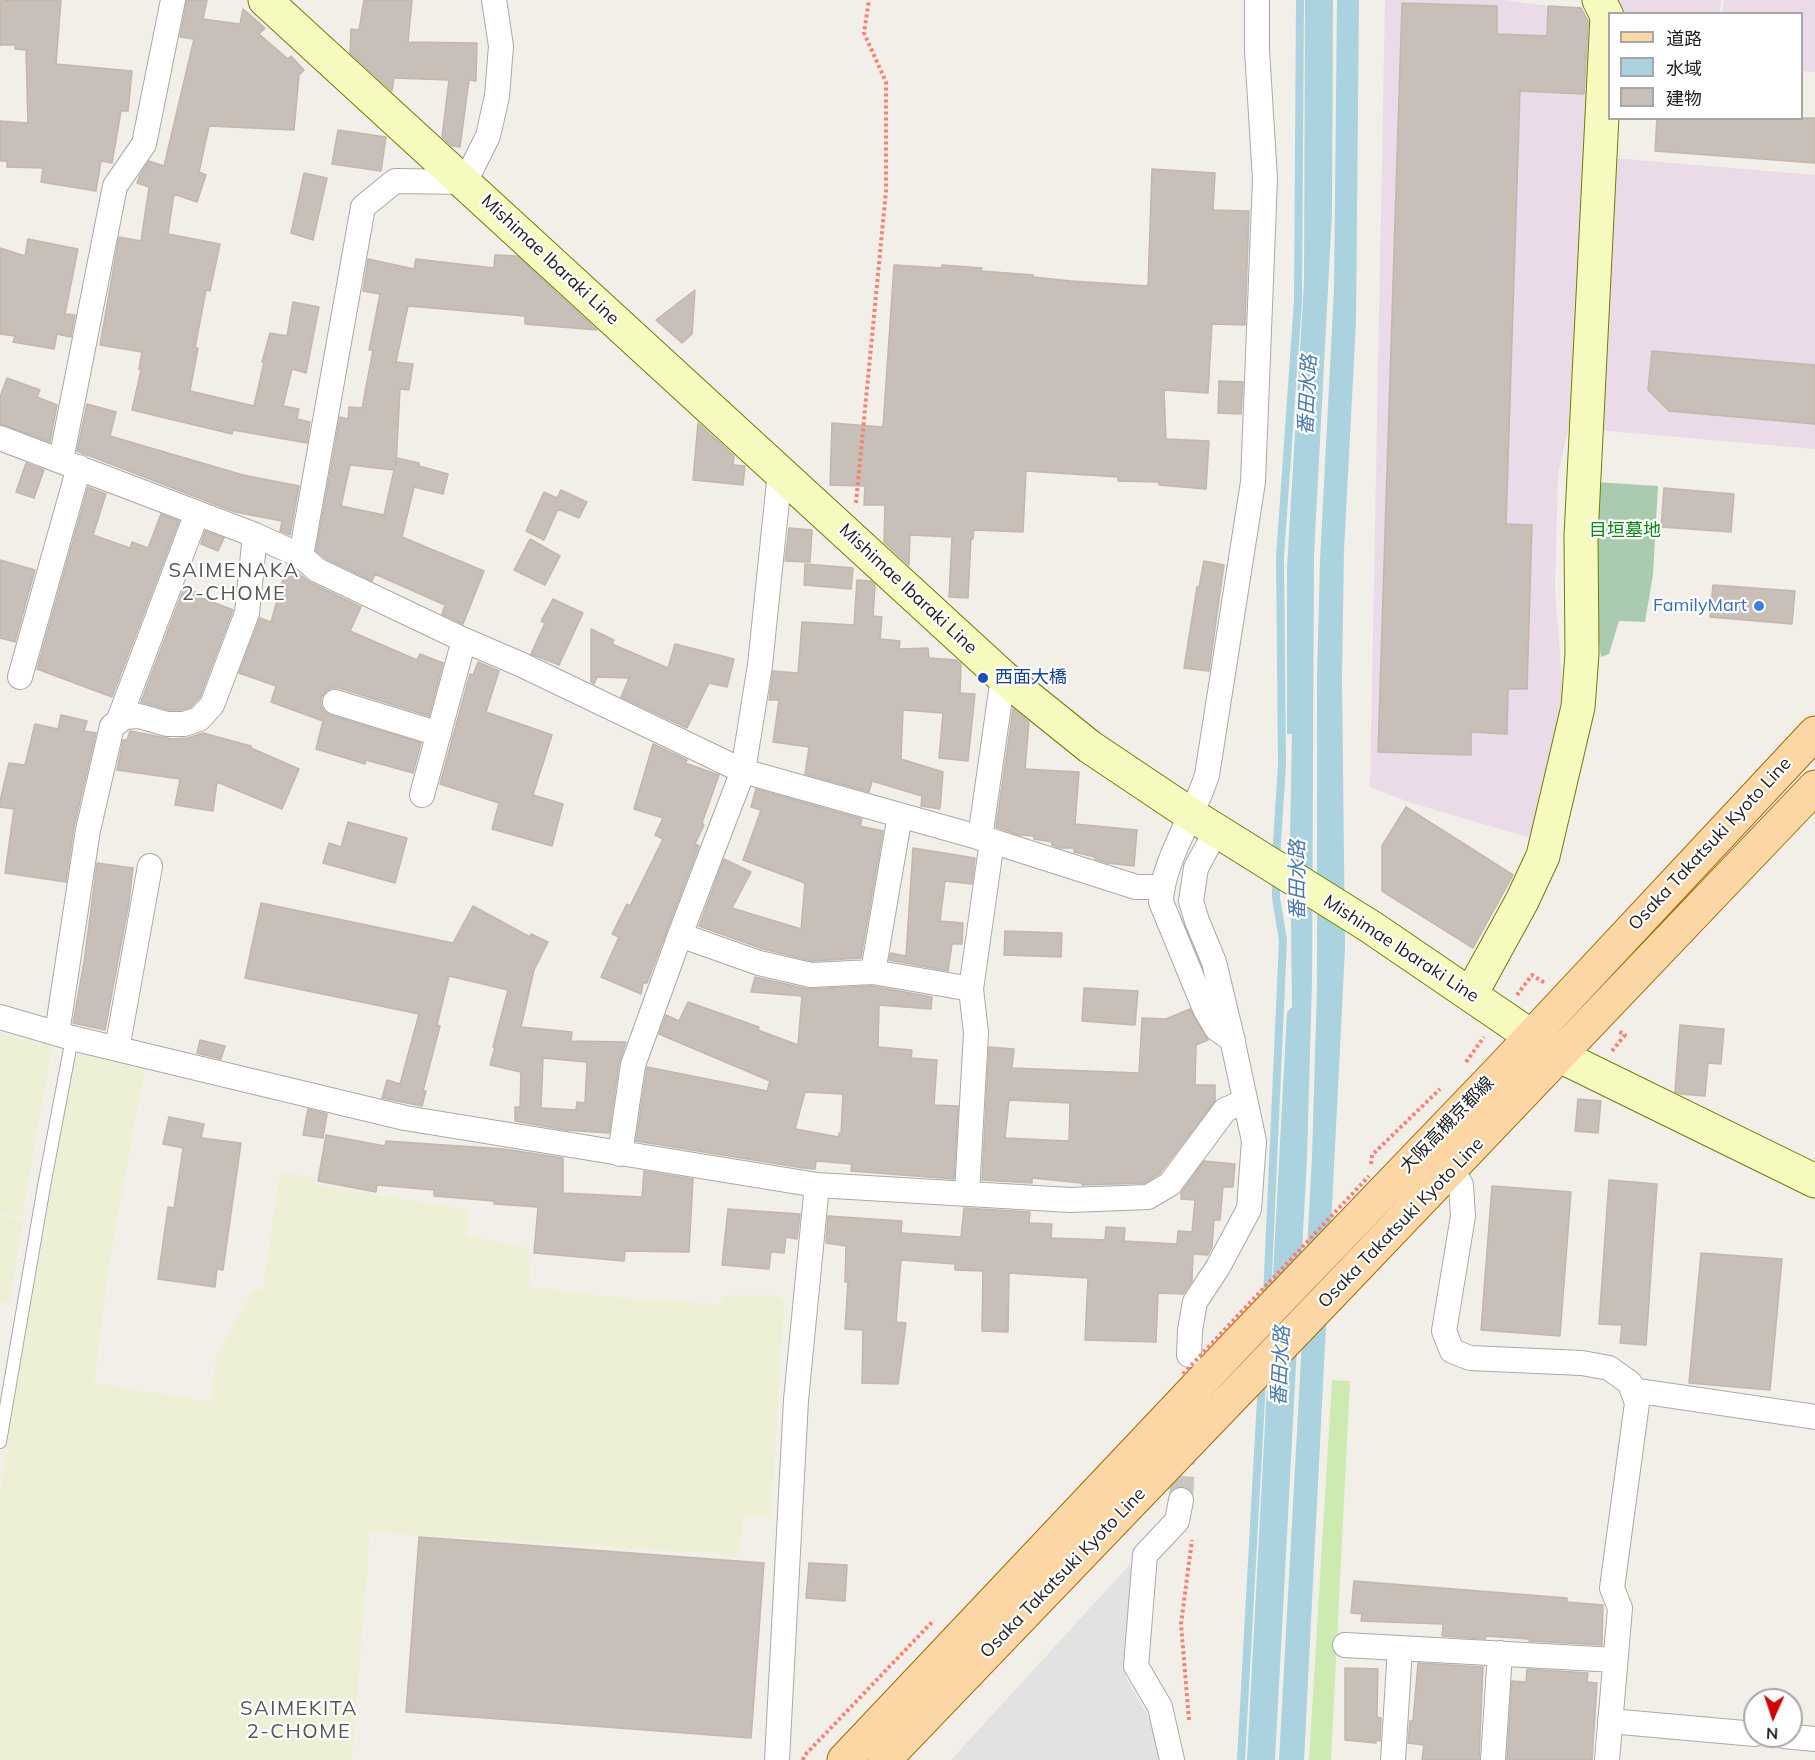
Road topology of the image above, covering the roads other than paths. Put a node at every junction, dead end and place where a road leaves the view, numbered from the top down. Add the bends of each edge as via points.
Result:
1 (173, 0) edge
2 (265, 0) edge
3 (494, 0) edge
4 (1257, 0) edge
5 (1599, 0) edge
6 (465, 182) junction
7 (0, 438) edge
8 (70, 464) junction
9 (780, 472) junction
10 (197, 513) junction
11 (255, 535) junction
12 (302, 556) junction
13 (464, 640) junction
14 (20, 677) dead end
15 (1004, 677) junction
16 (335, 702) dead end
17 (118, 722) junction
18 (1815, 733) edge
19 (439, 734) junction
20 (743, 771) junction
21 (1815, 787) edge
22 (422, 795) dead end
23 (900, 815) junction
24 (1203, 822) junction
25 (986, 839) junction
26 (150, 866) dead end
27 (1162, 887) junction
28 (680, 935) junction
29 (873, 972) junction
30 (971, 989) junction
31 (1471, 994) junction
32 (0, 1017) edge
33 (1532, 1035) junction
34 (65, 1036) junction
35 (1233, 1040) junction
36 (117, 1049) junction
37 (1560, 1056) junction
38 (1245, 1101) junction
39 (621, 1154) junction
40 (1452, 1170) junction
41 (1815, 1181) edge
42 (817, 1185) junction
43 (967, 1193) junction
44 (1361, 1215) joint
45 (1186, 1365) road end
46 (1632, 1390) junction
47 (1815, 1417) edge
48 (0, 1442) edge
49 (1181, 1500) tunnel mouth
50 (1345, 1645) dead end
51 (1400, 1648) junction
52 (1500, 1653) junction
53 (1616, 1659) junction
54 (1610, 1721) junction
55 (1743, 1733) edge
56 (777, 1760) edge
57 (844, 1760) edge
58 (884, 1760) edge
59 (1172, 1760) edge
60 (1393, 1760) edge
61 (1493, 1760) edge
62 (1607, 1760) edge

1 - 8 street via 144,144 115,186
2 - 6 main road, Mishimae Ibaraki Line
3 - 6 street via 501,46 497,96 488,136
4 - 24 street via 1265,179 1253,482 1207,775 1199,800
5 - 31 main road via 1607,16 1581,536 1582,654 1578,707 1544,856
6 - 9 main road, Mishimae Ibaraki Line
6 - 12 street via 395,181 363,207
7 - 8 street
8 - 10 street
8 - 14 street
9 - 15 main road, Mishimae Ibaraki Line
9 - 20 street via 760,665
10 - 11 street
10 - 17 street
11 - 12 street
11 - 17 street via 247,613 212,705 199,719 184,724 139,716 124,717
12 - 13 street via 317,570
13 - 19 street
13 - 20 street
15 - 24 main road, Mishimae Ibaraki Line via 1090,747
15 - 25 street
16 - 19 street
17 - 34 street via 112,726 88,830
18 - 33 main road, Osaka Takatsuki Kyoto Line
19 - 22 street
20 - 23 street
20 - 28 street
21 - 37 main road, Osaka Takatsuki Kyoto Line
23 - 25 street
23 - 29 street
24 - 27 street
24 - 31 main road, Mishimae Ibaraki Line
24 - 35 street via 1191,901 1214,962
25 - 27 street via 1136,887
25 - 30 street
26 - 36 street
27 - 35 street via 1161,902 1206,1009 1217,1029
28 - 29 street via 759,963 811,975
28 - 39 street via 633,1065
29 - 30 street
30 - 43 street via 976,1033
31 - 33 main road, Mishimae Ibaraki Line
32 - 34 street
33 - 37 main road, Mishimae Ibaraki Line
33 - 44 main road, 大阪高槻京都線
34 - 36 street
34 - 48 lane
35 - 38 street
36 - 39 street via 405,1118
37 - 40 main road, Osaka Takatsuki Kyoto Line
37 - 41 main road, Mishimae Ibaraki Line
38 - 43 street via 1225,1110 1170,1184 1148,1197 1070,1200
38 - 45 street via 1254,1141 1249,1209 1195,1302
39 - 42 street
40 - 46 street via 1461,1185 1463,1216 1444,1331 1452,1351 1470,1358 1582,1363 1609,1368 1630,1383
40 - 58 main road, Osaka Takatsuki Kyoto Line
42 - 43 street
42 - 56 street via 796,1400
44 - 57 main road, Osaka Takatsuki Kyoto Line
46 - 47 street
46 - 53 street via 1636,1403 1612,1588 1620,1608
49 - 59 street via 1177,1521 1145,1555 1136,1666 1160,1707
50 - 51 street
51 - 52 street
51 - 60 street
52 - 53 street
52 - 61 street
53 - 54 street
54 - 55 street
54 - 62 street

